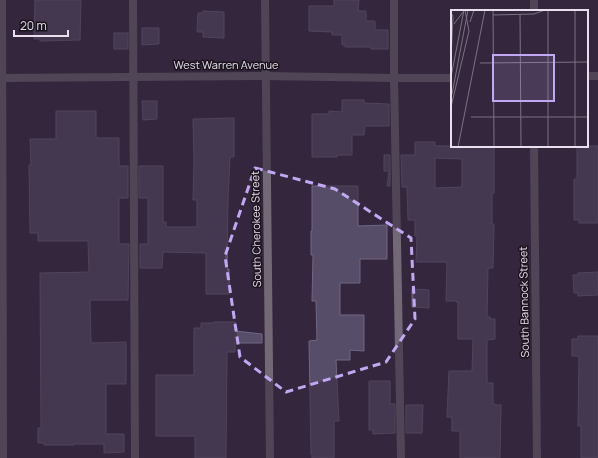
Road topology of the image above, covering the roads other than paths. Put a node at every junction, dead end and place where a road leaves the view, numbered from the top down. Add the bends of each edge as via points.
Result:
1 (2, 0) edge
2 (133, 0) edge
3 (265, 0) edge
4 (394, 0) edge
5 (265, 76) junction
6 (133, 77) junction
7 (1, 78) edge
8 (394, 78) junction
9 (451, 78) edge
10 (534, 147) edge
11 (1, 171) edge
12 (1, 279) edge
13 (3, 458) edge
14 (135, 458) edge
15 (270, 458) edge
16 (401, 458) edge
17 (537, 458) edge

1 - 7 street
2 - 6 street
3 - 5 street, South Cherokee Street
4 - 8 street
5 - 6 street, West Warren Avenue
5 - 8 street, West Warren Avenue
5 - 15 street, South Cherokee Street
6 - 7 street, West Warren Avenue
6 - 14 street
7 - 11 street
8 - 9 street, West Warren Avenue
8 - 16 street
10 - 17 street, South Bannock Street
11 - 12 street
12 - 13 street

